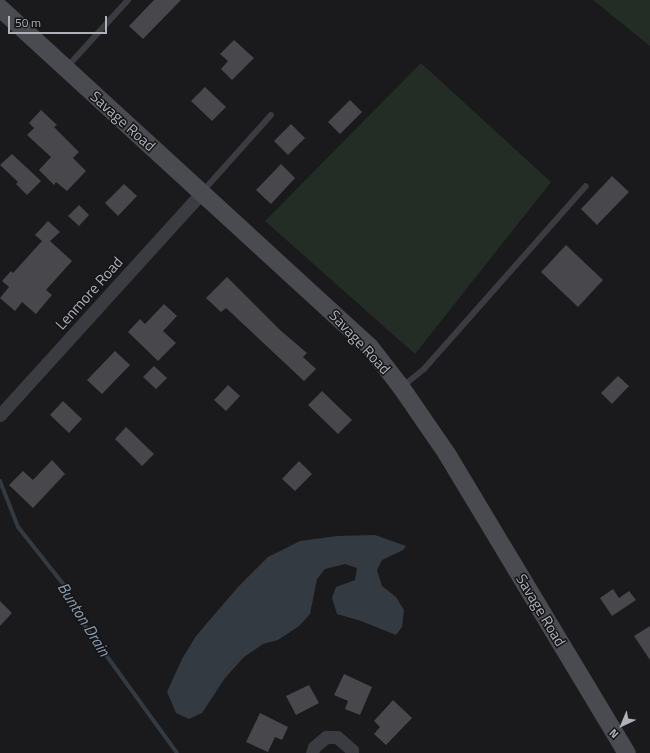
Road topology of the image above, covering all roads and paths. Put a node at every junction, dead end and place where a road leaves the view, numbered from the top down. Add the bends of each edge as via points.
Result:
1 (128, 0) edge
2 (0, 8) edge
3 (66, 68) junction
4 (271, 115) dead end
5 (586, 186) dead end
6 (202, 192) junction
7 (402, 387) junction
8 (0, 415) edge
9 (312, 753) edge
10 (351, 753) edge
11 (627, 753) edge

1 - 3 lane
2 - 3 street, Savage Road
3 - 6 street, Savage Road
4 - 6 lane
5 - 7 lane via 424,369
6 - 7 street, Savage Road via 370,348
6 - 8 street, Lenmore Road
7 - 11 street, Savage Road via 447,454
9 - 10 street via 314,747 326,737 337,737 352,750

